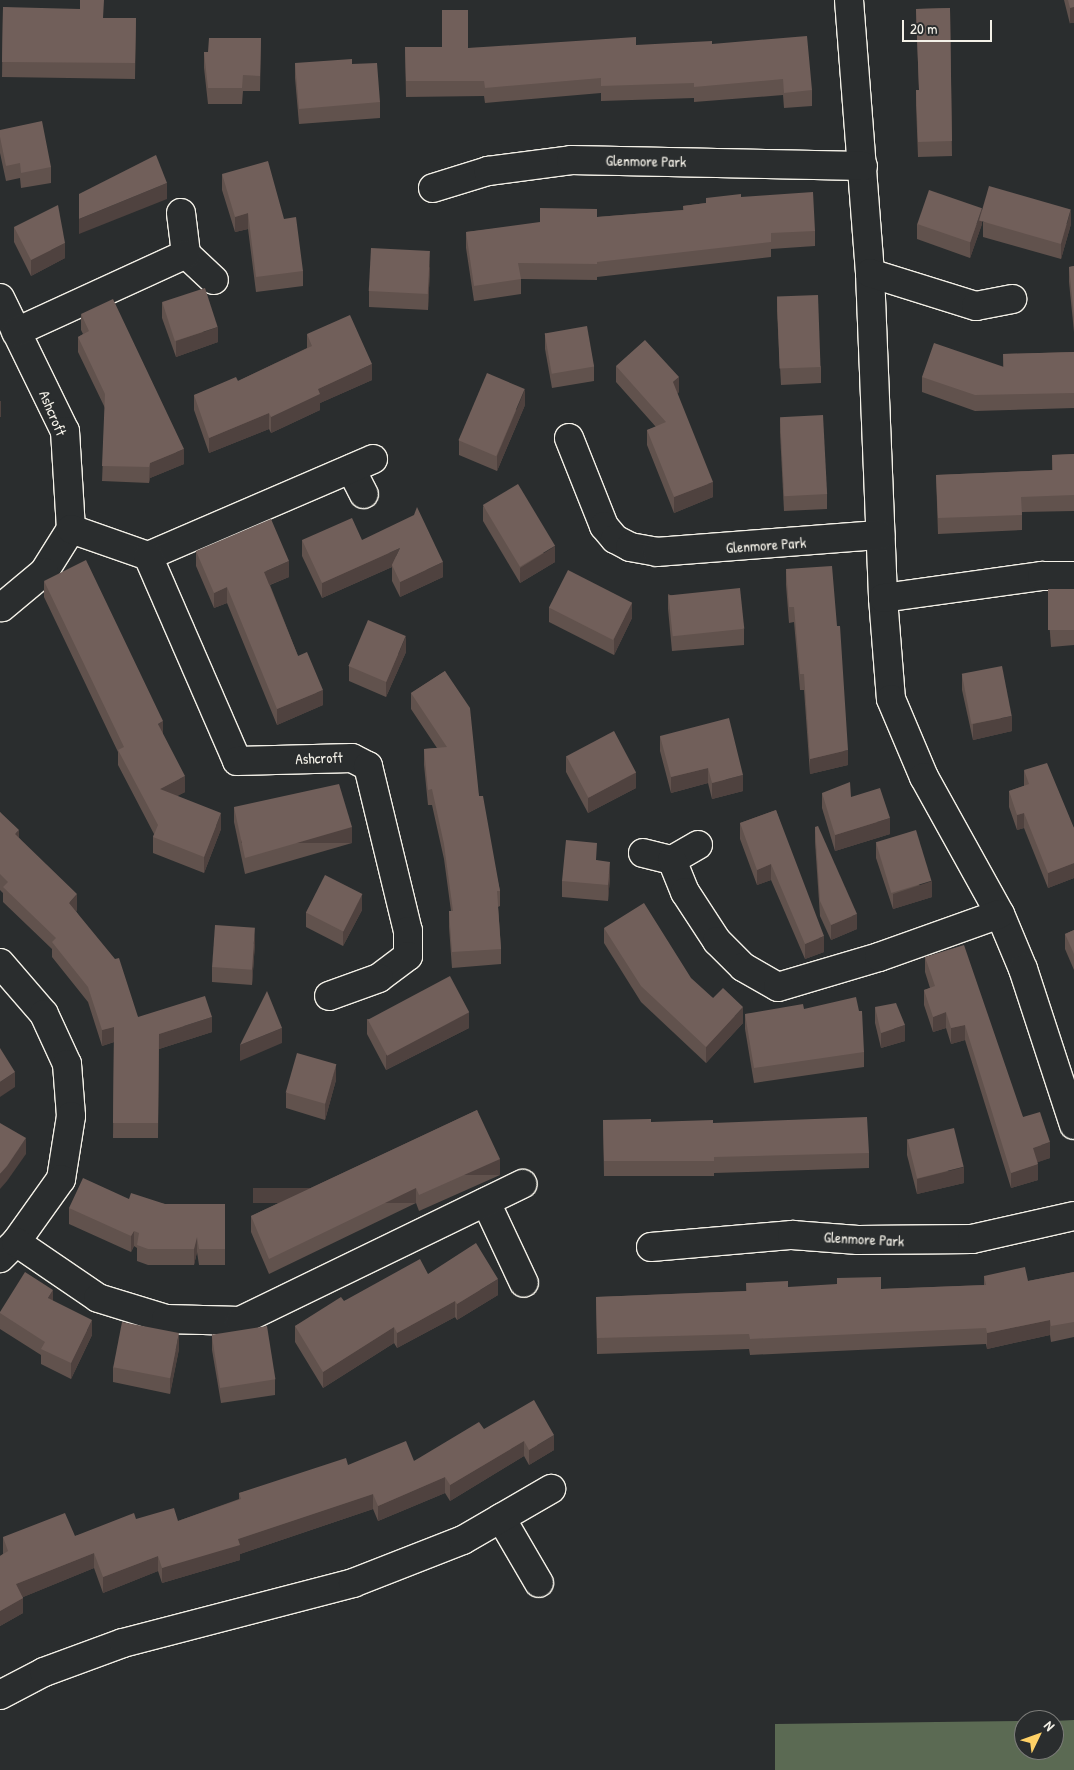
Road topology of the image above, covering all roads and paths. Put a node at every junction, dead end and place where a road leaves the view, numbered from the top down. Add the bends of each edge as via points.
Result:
1 (848, 0) edge
2 (863, 166) junction
3 (433, 188) dead end
4 (181, 213) dead end
5 (186, 254) junction
6 (870, 273) junction
7 (214, 280) dead end
8 (0, 298) edge
9 (1012, 299) dead end
10 (16, 332) junction
11 (569, 438) dead end
12 (364, 494) dead end
13 (71, 529) junction
14 (880, 535) junction
15 (148, 556) junction
16 (1074, 576) edge
17 (883, 598) junction
18 (2, 607) dead end
19 (698, 845) dead end
20 (642, 853) dead end
21 (672, 860) junction
22 (1000, 914) junction
23 (0, 963) edge
24 (328, 996) dead end
25 (1068, 1090) edge
26 (1074, 1125) edge
27 (522, 1184) dead end
28 (486, 1202) junction
29 (1074, 1216) edge
30 (651, 1247) dead end
31 (8, 1250) edge
32 (524, 1283) dead end
33 (550, 1489) dead end
34 (501, 1518) junction
35 (539, 1583) dead end
36 (0, 1695) edge

1 - 2 street
2 - 3 street, Glenmore Park via 572,160 488,171
2 - 6 street
4 - 5 street
5 - 7 street
5 - 10 street
6 - 9 street via 976,306
6 - 14 street
8 - 10 street, Ashcroft
10 - 13 street, Ashcroft via 65,431
11 - 14 street, Glenmore Park via 604,526 615,539 630,547 657,552
12 - 15 street via 362,464
13 - 15 street
13 - 18 street via 44,572
14 - 17 street
15 - 24 street, Ashcroft via 237,761 352,758 368,766 408,931 408,956 379,978
16 - 17 street via 1042,576
17 - 22 street via 891,699 924,777
19 - 21 street
20 - 21 street
21 - 22 street via 685,892 717,941 743,967 778,987 879,958
22 - 25 street
23 - 31 street via 44,1014 67,1064 71,1116 61,1179
25 - 26 street
27 - 28 street
28 - 31 street via 240,1321 166,1319 98,1298
28 - 32 street
29 - 30 street, Glenmore Park via 972,1239 858,1240 792,1235
33 - 34 street
34 - 35 street
34 - 36 street via 463,1540 353,1583 124,1643 44,1672

